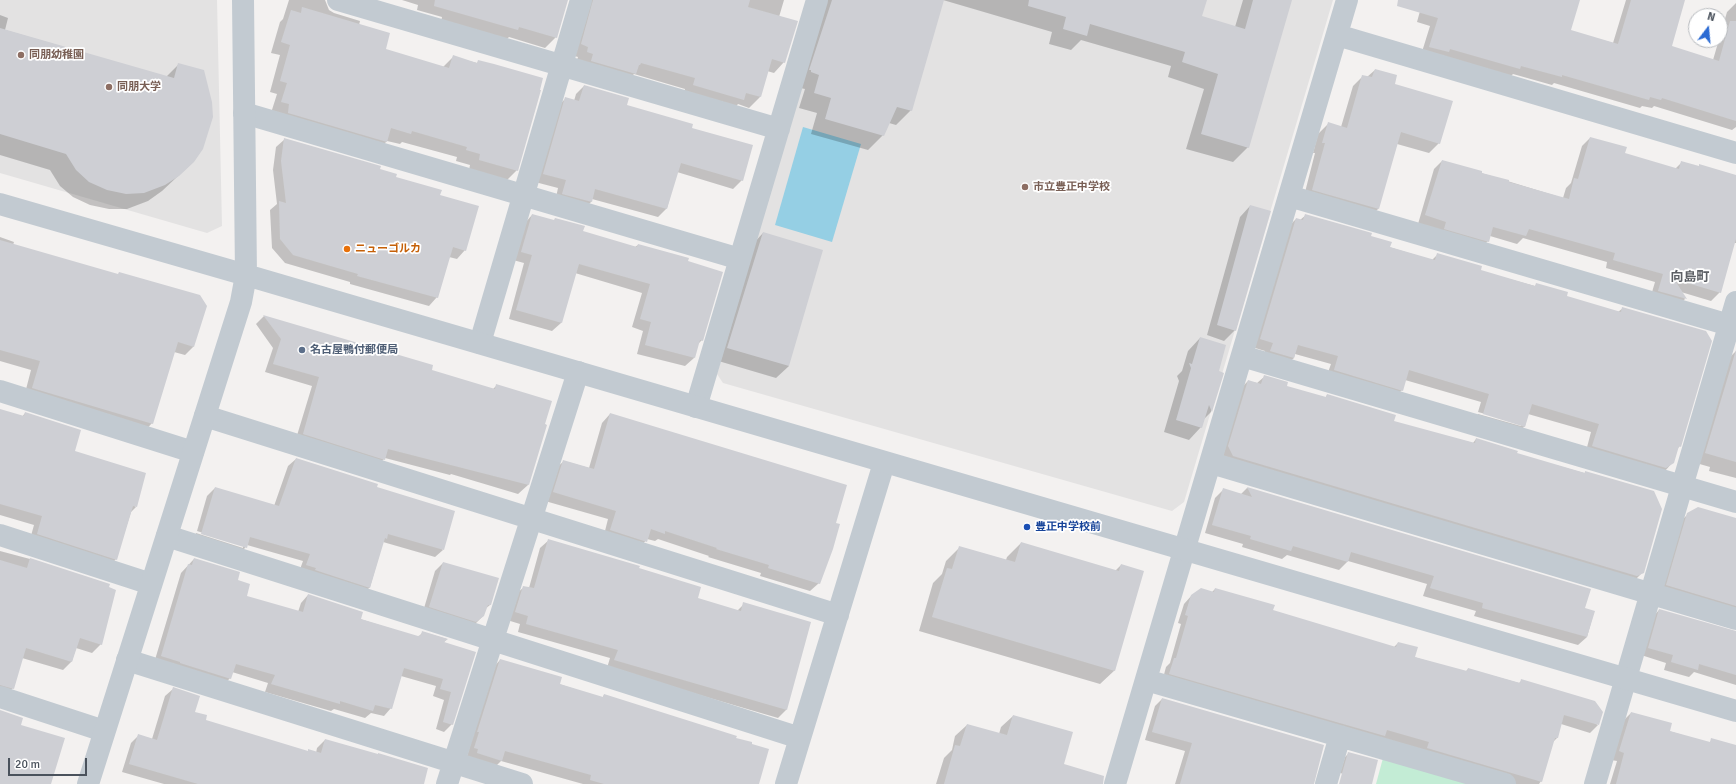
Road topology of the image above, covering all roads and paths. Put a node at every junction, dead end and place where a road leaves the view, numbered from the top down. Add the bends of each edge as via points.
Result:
1 (243, 0) edge
2 (338, 0) edge
3 (581, 0) edge
4 (1347, 0) edge
5 (813, 1) edge
6 (1337, 34) junction
7 (562, 66) junction
8 (244, 113) junction
9 (779, 129) junction
10 (1736, 153) edge
11 (524, 195) junction
12 (1289, 196) junction
13 (0, 204) edge
14 (740, 259) junction
15 (246, 274) junction
16 (1736, 302) edge
17 (1733, 326) edge
18 (480, 343) junction
19 (1242, 356) junction
20 (578, 372) junction
21 (0, 391) edge
22 (696, 407) junction
23 (205, 416) junction
24 (193, 452) junction
25 (884, 463) junction
26 (1210, 463) junction
27 (1682, 486) junction
28 (1736, 502) edge
29 (531, 519) junction
30 (0, 535) edge
31 (167, 536) junction
32 (1184, 551) junction
33 (151, 584) junction
34 (1651, 593) junction
35 (838, 616) junction
36 (1736, 619) edge
37 (493, 640) junction
38 (127, 660) junction
39 (1626, 679) junction
40 (1146, 680) junction
41 (0, 697) edge
42 (1736, 712) edge
43 (104, 731) junction
44 (1340, 736) junction
45 (800, 738) junction
46 (454, 763) junction
47 (1118, 783) edge
48 (90, 784) edge
49 (447, 784) edge
50 (522, 784) edge
51 (786, 784) edge
52 (1326, 784) edge
53 (1505, 784) edge
54 (1595, 784) edge

1 - 8 street
2 - 7 street
3 - 7 street
4 - 6 street
5 - 9 street
6 - 10 street
6 - 12 street
7 - 9 street
7 - 11 street
8 - 11 street
8 - 15 street
9 - 14 street
11 - 14 street
11 - 18 street
12 - 17 street
12 - 19 street
13 - 15 street
14 - 22 street
15 - 18 street
15 - 23 street via 241,302
16 - 17 street
17 - 27 street
18 - 20 street
19 - 26 street
19 - 27 street
20 - 22 street
20 - 29 street
21 - 24 street
22 - 25 street
23 - 24 street
23 - 29 street
24 - 31 street
25 - 32 street
25 - 35 street
26 - 32 street
26 - 34 street
27 - 28 street
27 - 34 street
29 - 35 street
29 - 37 street
30 - 33 street
31 - 33 street
31 - 37 street
32 - 39 street
32 - 40 street
33 - 38 street
34 - 36 street
34 - 39 street
35 - 45 street
37 - 45 street
37 - 46 street
38 - 43 street
38 - 46 street
39 - 42 street
39 - 54 street
40 - 44 street
40 - 47 street
41 - 43 street
43 - 48 street
44 - 52 street
44 - 53 street
45 - 51 street
46 - 49 street
46 - 50 street

